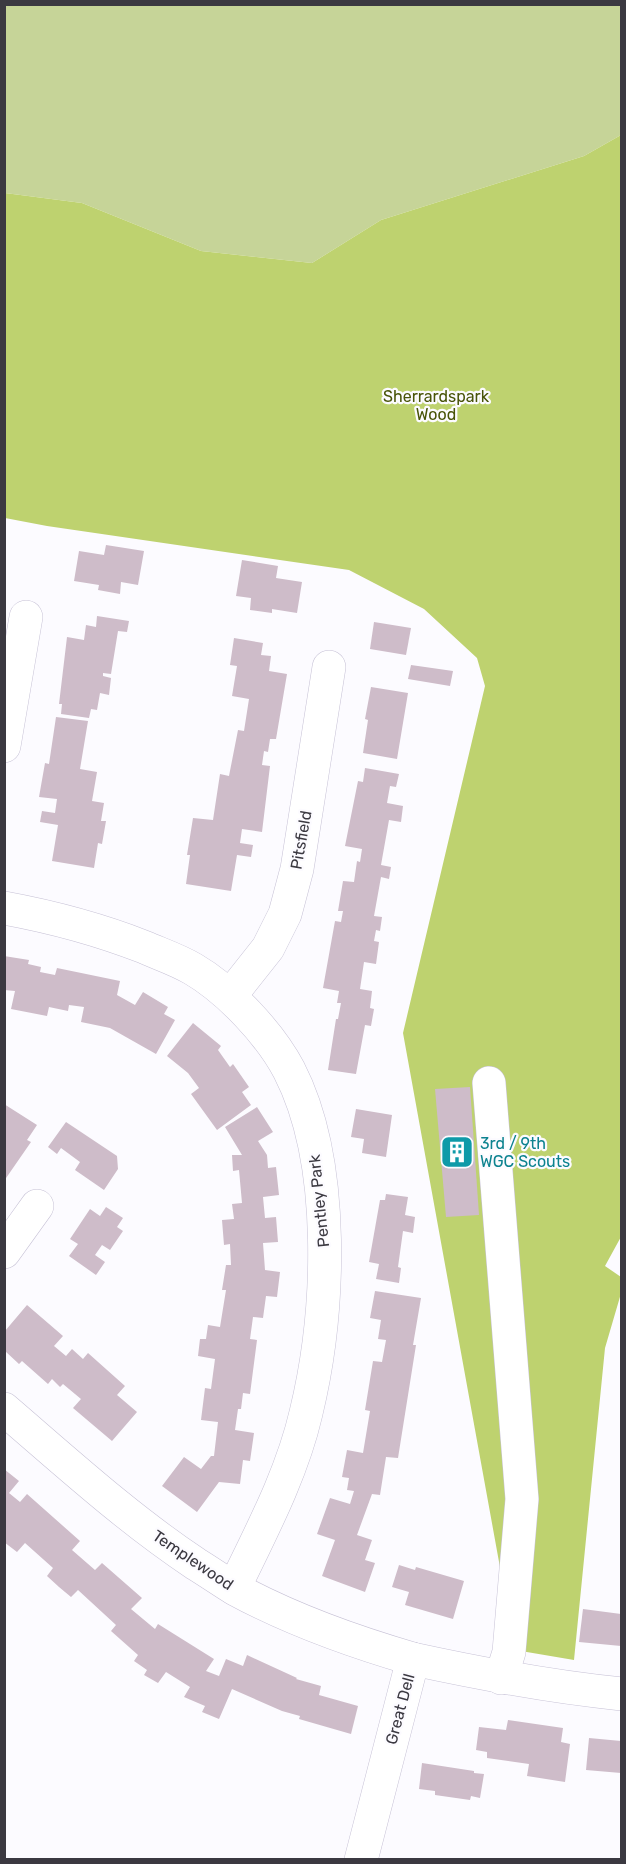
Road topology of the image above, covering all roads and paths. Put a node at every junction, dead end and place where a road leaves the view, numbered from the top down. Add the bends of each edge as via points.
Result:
1 (26, 617) dead end
2 (329, 667) dead end
3 (4, 746) edge
4 (4, 908) edge
5 (230, 996) junction
6 (489, 1083) dead end
7 (37, 1206) dead end
8 (4, 1252) edge
9 (4, 1409) edge
10 (234, 1588) junction
11 (413, 1659) junction
12 (501, 1678) junction
13 (621, 1694) edge
14 (361, 1860) edge

1 - 3 street
2 - 5 street, Pitsfield via 297,869 285,914 268,948
4 - 5 street, Pentley Park via 107,933 194,969
5 - 10 street, Pentley Park via 258,1026 288,1070 307,1115 320,1177 324,1246 324,1303 306,1413 292,1461
6 - 12 street via 522,1499 509,1652
7 - 8 street
9 - 10 street, Templewood via 117,1507
10 - 11 street, Templewood via 301,1621
11 - 12 street, Great Dell
11 - 14 street, Great Dell
12 - 13 street, Great Dell

